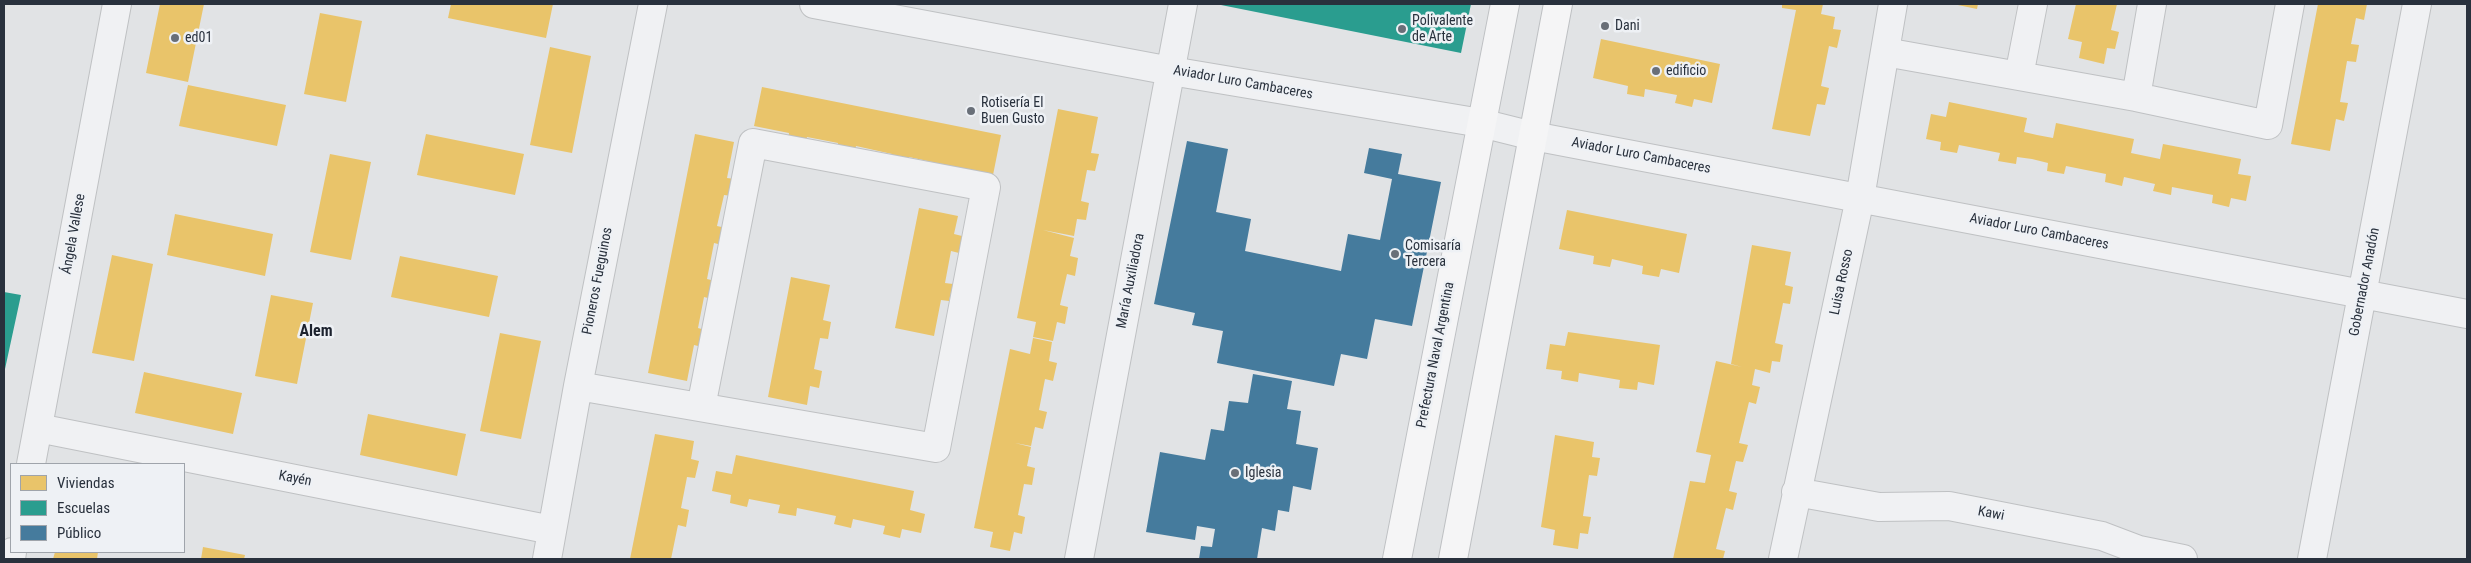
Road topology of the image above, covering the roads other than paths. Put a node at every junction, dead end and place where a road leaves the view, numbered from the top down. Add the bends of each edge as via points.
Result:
1 (116, 4) edge
2 (653, 4) edge
3 (814, 4) edge
4 (1183, 4) edge
5 (1505, 4) edge
6 (1558, 4) edge
7 (1893, 4) edge
8 (2033, 4) edge
9 (2152, 4) edge
10 (2290, 4) edge
11 (2418, 4) edge
12 (1885, 52) junction
13 (1171, 71) junction
14 (2018, 76) junction
15 (2136, 97) junction
16 (1480, 123) junction
17 (1533, 136) junction
18 (1860, 198) junction
19 (2363, 294) junction
20 (2467, 314) edge
21 (578, 386) junction
22 (701, 407) junction
23 (38, 428) junction
24 (31, 463) edge
25 (1796, 492) junction
26 (552, 530) junction
27 (547, 559) edge
28 (1078, 559) edge
29 (1397, 559) edge
30 (1453, 559) edge
31 (1783, 559) edge
32 (2183, 559) edge
33 (2312, 559) edge

1 - 23 street, Ángela Vallese
2 - 21 street, Pioneros Fueguinos
3 - 13 street, Aviador Luro Cambaceres
4 - 13 street, María Auxiliadora
5 - 16 main road, Prefectura Naval Argentina
6 - 17 main road
7 - 12 street, Luisa Rosso
8 - 14 street
9 - 15 street
10 - 15 street via 2268,124
11 - 19 street, Gobernador Anadón
12 - 14 street
12 - 18 street, Luisa Rosso
13 - 16 street, Aviador Luro Cambaceres
13 - 28 street, María Auxiliadora
14 - 15 street
16 - 17 street, Aviador Luro Cambaceres
16 - 29 main road, Prefectura Naval Argentina
17 - 18 street, Aviador Luro Cambaceres
17 - 30 main road
18 - 19 street, Aviador Luro Cambaceres
18 - 25 street, Luisa Rosso
19 - 20 street, Aviador Luro Cambaceres
19 - 33 street, Gobernador Anadón
21 - 22 street
21 - 26 street, Pioneros Fueguinos
22 - 22 street via 936,448 986,187 753,143
23 - 24 street, Ángela Vallese
23 - 26 street, Kayén
25 - 31 street, Luisa Rosso
25 - 32 street, Kawi via 1879,507 1949,506 2102,536 2138,550
26 - 27 street, Pioneros Fueguinos

